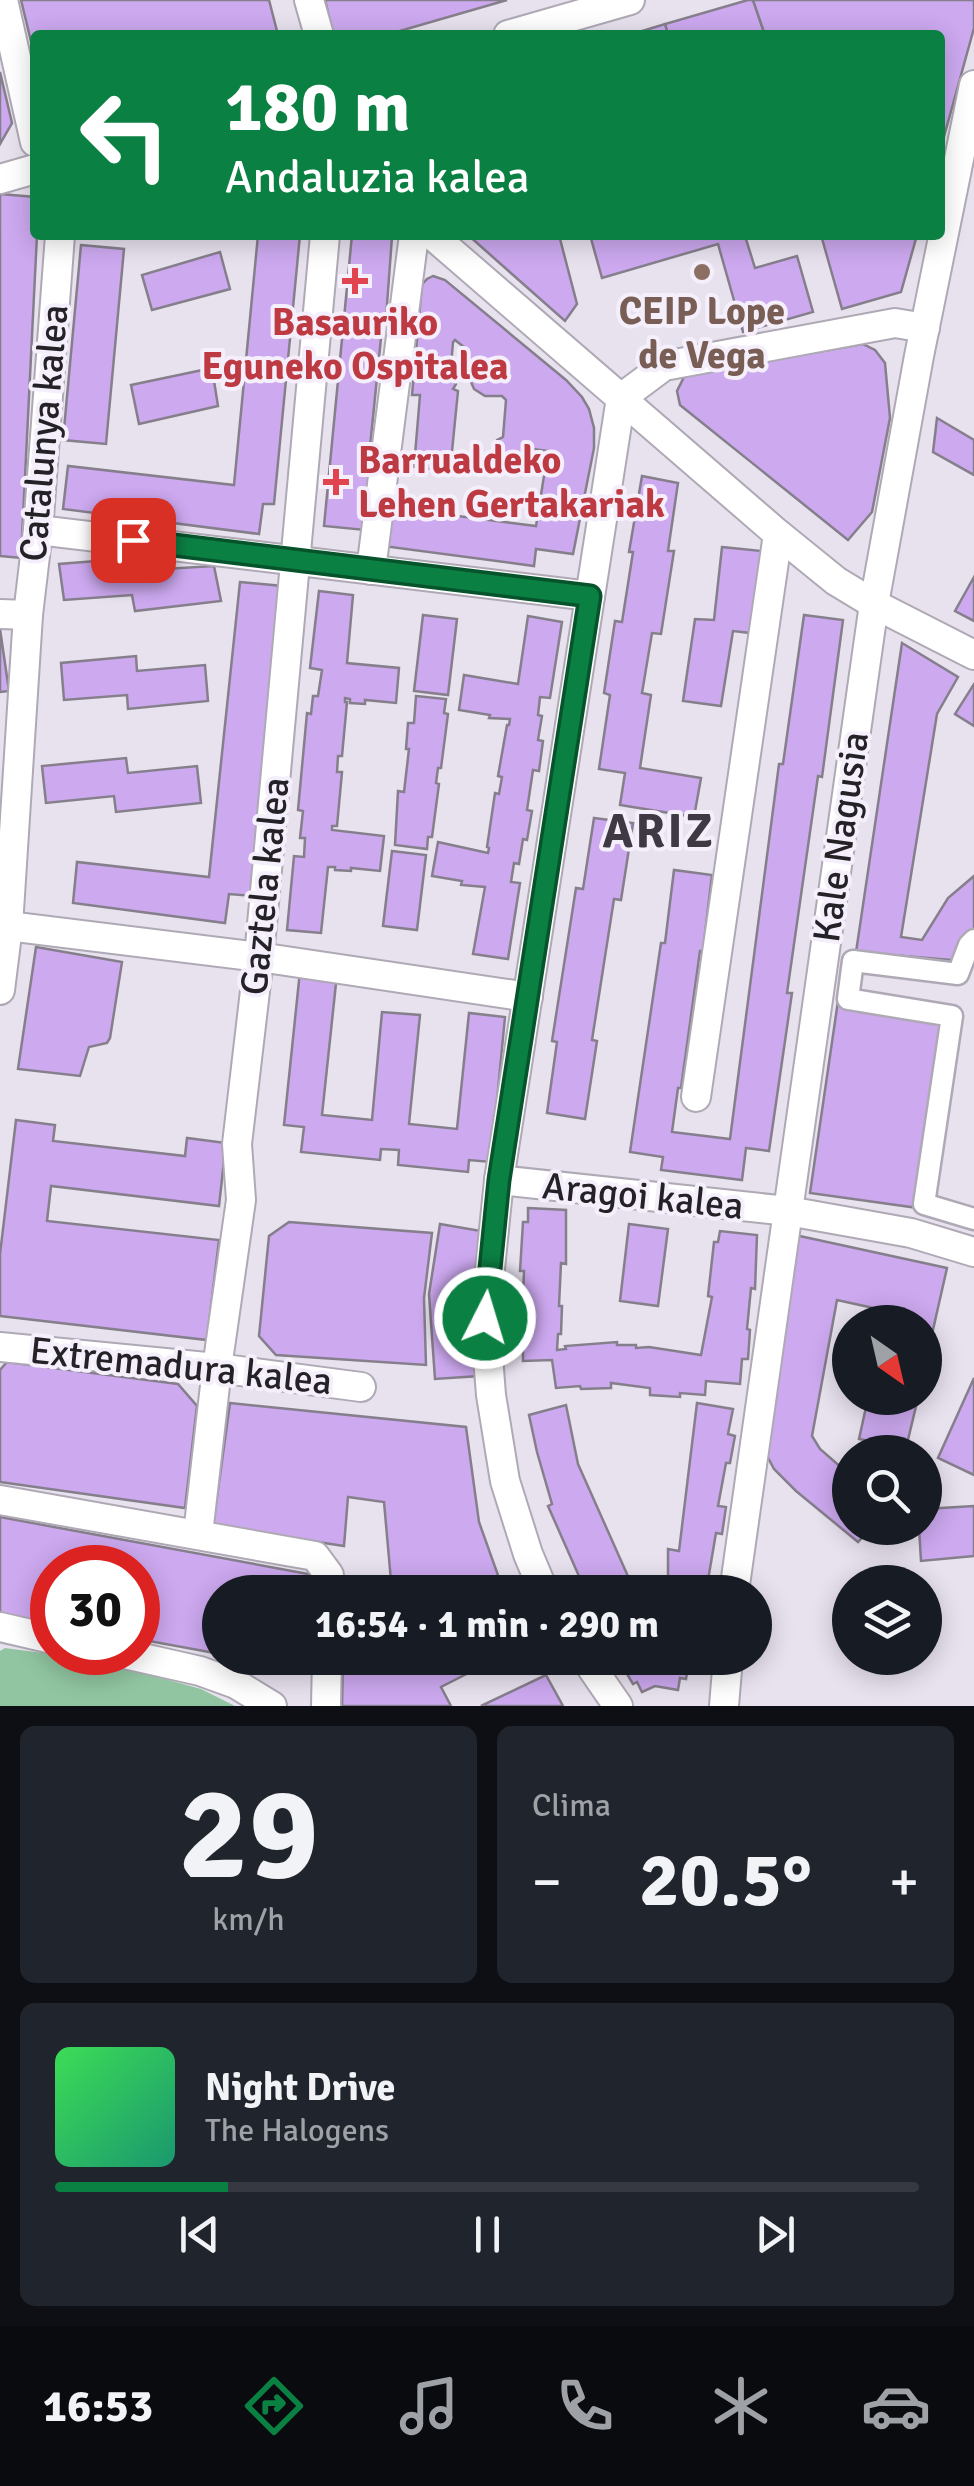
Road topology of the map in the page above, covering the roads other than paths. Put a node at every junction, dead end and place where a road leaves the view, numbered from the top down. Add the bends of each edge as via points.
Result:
1 (3, 0) edge
2 (309, 0) edge
3 (630, 0) edge
4 (318, 30) edge
5 (525, 30) edge
6 (974, 85) edge
7 (30, 120) edge
8 (30, 170) edge
9 (0, 179) edge
10 (945, 229) edge
11 (60, 240) edge
12 (325, 240) edge
13 (413, 240) edge
14 (438, 240) edge
15 (943, 240) edge
16 (925, 328) junction
17 (621, 398) junction
18 (38, 530) junction
19 (778, 534) junction
20 (297, 559) junction
21 (371, 570) junction
22 (590, 596) junction
23 (874, 604) junction
24 (14, 615) edge
25 (974, 656) edge
26 (8, 926) junction
27 (974, 940) edge
28 (259, 958) junction
29 (0, 990) edge
30 (528, 997) junction
31 (696, 1098) dead end
32 (499, 1180) junction
33 (788, 1210) junction
34 (974, 1219) edge
35 (974, 1252) edge
36 (0, 1346) edge
37 (217, 1368) junction
38 (361, 1387) dead end
39 (0, 1500) edge
40 (198, 1534) junction
41 (328, 1575) edge
42 (537, 1575) edge
43 (736, 1575) edge
44 (0, 1628) edge
45 (30, 1634) edge
46 (160, 1662) edge
47 (327, 1675) edge
48 (597, 1675) edge
49 (727, 1675) edge
50 (272, 1706) edge
51 (326, 1706) edge
52 (618, 1706) edge
53 (724, 1706) edge

1 - 7 street
2 - 4 street
3 - 5 street
6 - 10 street, Kale Nagusia
8 - 9 street
11 - 18 street, Catalunya kalea
12 - 20 street, Gaztela kalea
13 - 21 street
14 - 17 street
15 - 16 street, Kale Nagusia
16 - 17 street via 895,323 664,366
16 - 23 street, Kale Nagusia
17 - 19 street
17 - 22 street
18 - 20 street
18 - 24 street, Catalunya kalea
19 - 23 street
19 - 31 street
20 - 21 street
20 - 28 street, Gaztela kalea
21 - 22 street
22 - 30 street
23 - 25 street
23 - 33 street, Kale Nagusia
24 - 26 street, Catalunya kalea
26 - 28 street
26 - 29 street, Catalunya kalea
27 - 34 street via 958,974 853,961 848,999 952,1016 924,1204
28 - 30 street
28 - 37 street, Gaztela kalea via 237,1144 241,1200
30 - 32 street
32 - 33 street, Aragoi kalea
32 - 42 street via 485,1318 491,1395 506,1481
33 - 35 street, Aragoi kalea
33 - 43 street, Kale Nagusia
36 - 37 street, Extremadura kalea
37 - 38 street, Extremadura kalea
37 - 40 street, Gaztela kalea
39 - 40 street
40 - 41 street via 314,1556
44 - 45 street
46 - 50 street via 236,1684
47 - 51 street
48 - 52 street
49 - 53 street

